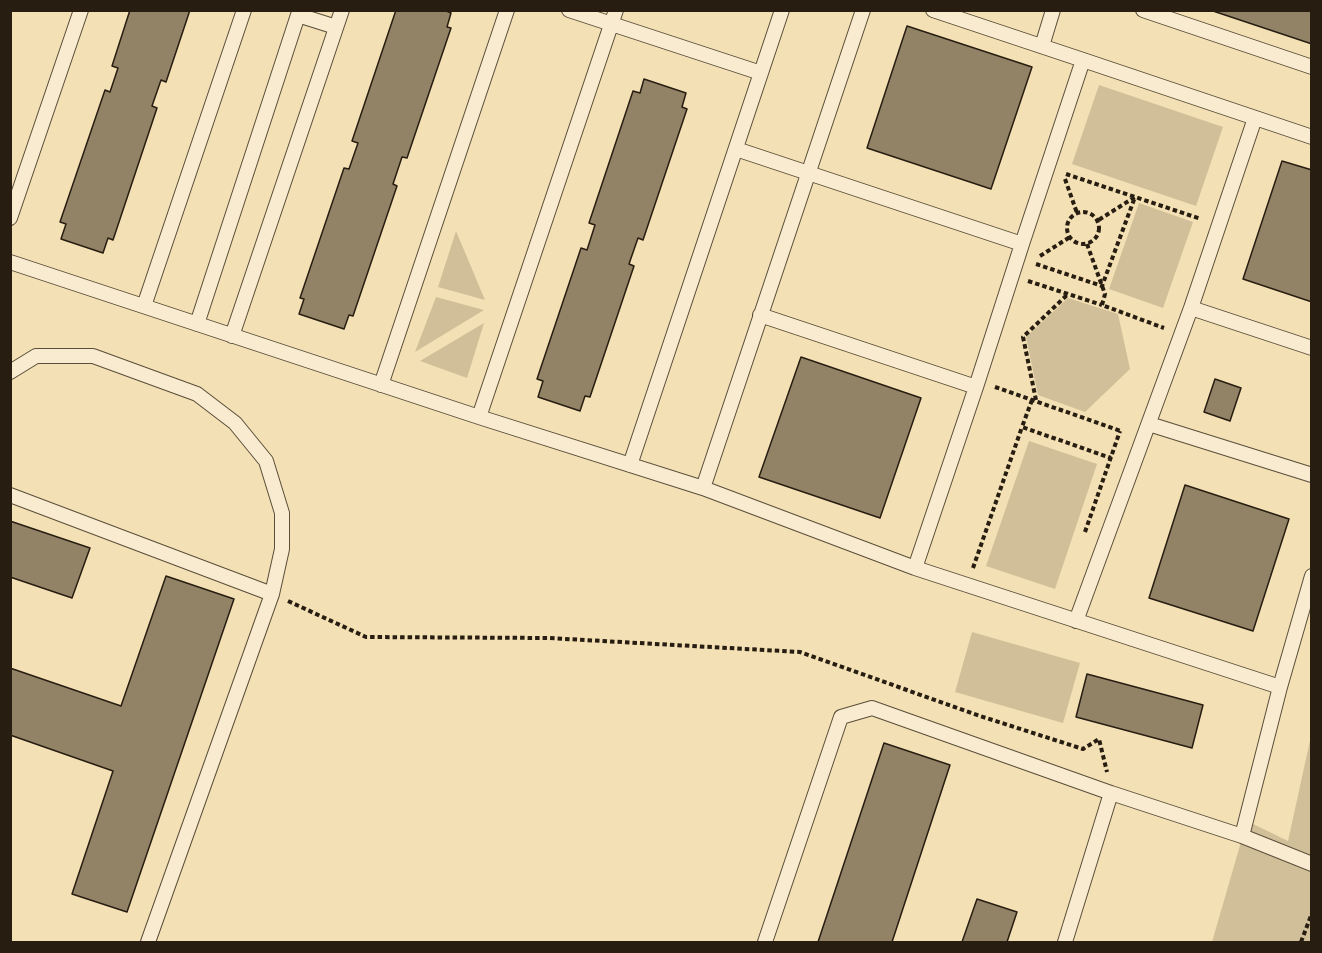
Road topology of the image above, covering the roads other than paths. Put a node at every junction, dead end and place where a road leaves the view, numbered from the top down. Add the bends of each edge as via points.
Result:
1 (81, 10) edge
2 (244, 10) edge
3 (342, 10) edge
4 (507, 10) edge
5 (569, 10) edge
6 (616, 10) edge
7 (782, 10) edge
8 (863, 10) edge
9 (933, 10) edge
10 (1053, 10) edge
11 (1143, 10) edge
12 (611, 25) junction
13 (336, 27) junction
14 (1042, 46) junction
15 (1083, 60) junction
16 (1311, 67) edge
17 (761, 73) junction
18 (1255, 118) junction
19 (1311, 136) edge
20 (736, 149) junction
21 (808, 173) junction
22 (10, 218) edge
23 (1022, 244) junction
24 (10, 262) edge
25 (144, 306) junction
26 (1191, 308) junction
27 (760, 315) junction
28 (197, 324) junction
29 (232, 336) junction
30 (1311, 348) edge
31 (10, 372) edge
32 (977, 384) junction
33 (381, 385) junction
34 (479, 417) junction
35 (1149, 424) junction
36 (630, 465) junction
37 (1311, 476) edge
38 (703, 488) junction
39 (10, 495) edge
40 (915, 568) junction
41 (1311, 576) edge
42 (272, 594) junction
43 (1076, 621) junction
44 (1280, 687) junction
45 (1111, 793) junction
46 (1242, 836) junction
47 (1311, 864) edge
48 (148, 942) edge
49 (765, 942) edge
50 (1065, 942) edge

1 - 22 lane
2 - 25 lane
3 - 13 lane
4 - 33 lane
5 - 12 lane
6 - 12 lane
7 - 17 lane
8 - 21 lane
9 - 14 lane
10 - 14 lane
11 - 16 lane
12 - 17 lane
12 - 34 lane
13 - 28 lane via 298,15
13 - 29 lane
14 - 15 lane
15 - 18 lane
15 - 23 lane
17 - 20 lane
18 - 19 lane
18 - 26 lane
20 - 21 lane
20 - 36 lane
21 - 23 lane
21 - 27 lane
23 - 32 lane
24 - 25 lane
25 - 28 lane
26 - 30 lane
26 - 35 lane
27 - 32 lane
27 - 38 lane
28 - 29 lane
29 - 33 lane
31 - 42 lane via 36,356 93,356 197,394 236,423 266,461 282,513 282,549
32 - 40 lane
33 - 34 lane
34 - 36 lane
35 - 37 lane
35 - 43 lane
36 - 38 lane
38 - 40 lane
39 - 42 lane
40 - 43 lane
41 - 44 lane
42 - 48 lane
43 - 44 lane
44 - 46 lane
45 - 46 lane
45 - 49 lane via 872,708 841,717
45 - 50 lane
46 - 47 lane

